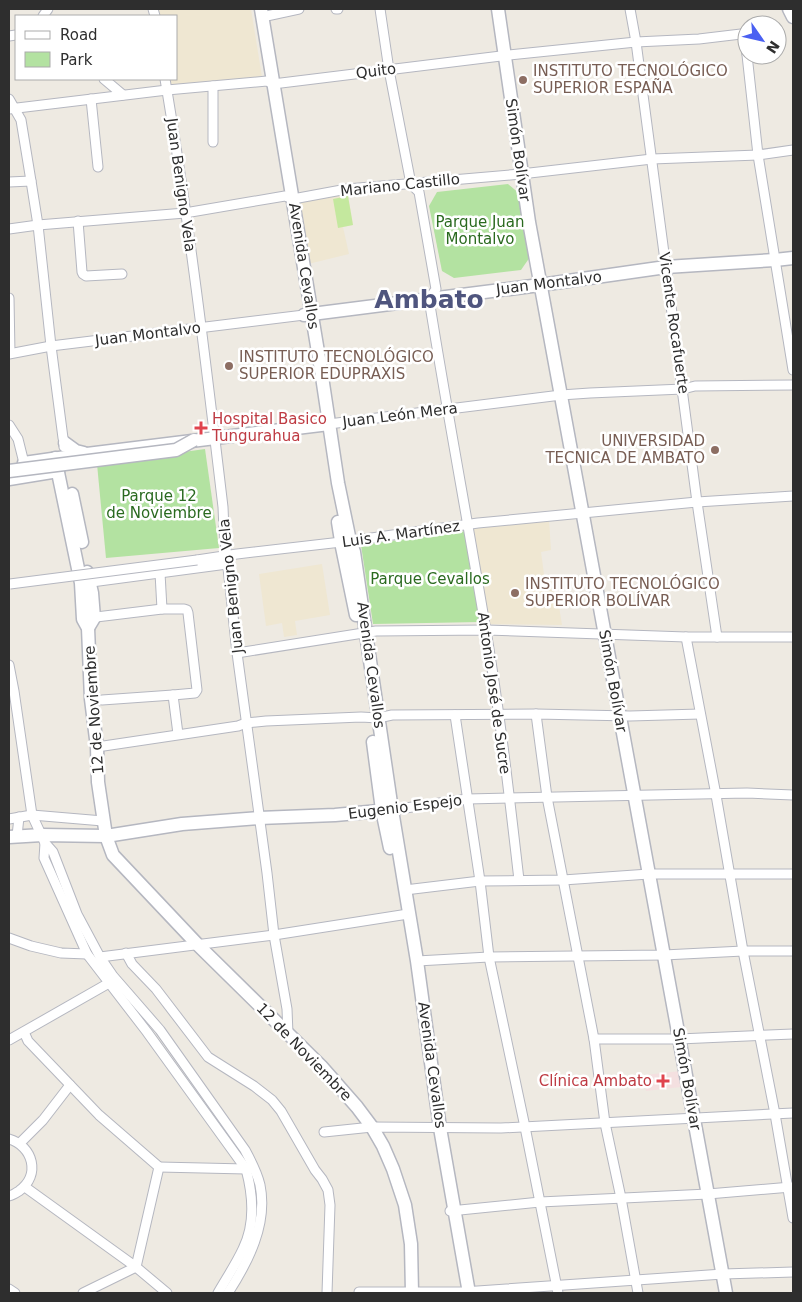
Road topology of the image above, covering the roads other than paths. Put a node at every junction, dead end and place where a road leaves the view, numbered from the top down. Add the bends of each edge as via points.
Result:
1 (299, 9) edge
2 (380, 9) edge
3 (498, 9) edge
4 (630, 9) edge
5 (788, 9) edge
6 (260, 11) edge
7 (793, 16) edge
8 (737, 34) edge
9 (636, 42) junction
10 (505, 56) junction
11 (748, 65) edge
12 (390, 70) junction
13 (105, 80) edge
14 (165, 80) edge
15 (270, 83) junction
16 (213, 86) junction
17 (167, 90) junction
18 (123, 95) junction
19 (9, 99) edge
20 (91, 99) junction
21 (11, 108) edge
22 (213, 142) dead end
23 (793, 150) edge
24 (758, 154) junction
25 (652, 159) junction
26 (98, 166) dead end
27 (521, 174) junction
28 (31, 181) junction
29 (9, 182) edge
30 (411, 184) junction
31 (289, 197) junction
32 (186, 213) junction
33 (78, 222) junction
34 (38, 225) junction
35 (9, 229) edge
36 (793, 258) edge
37 (775, 260) junction
38 (666, 267) junction
39 (122, 274) dead end
40 (540, 285) junction
41 (9, 298) edge
42 (429, 299) junction
43 (308, 314) junction
44 (201, 327) junction
45 (51, 346) junction
46 (10, 354) edge
47 (793, 370) edge
48 (793, 385) edge
49 (683, 389) junction
50 (560, 395) junction
51 (447, 409) junction
52 (326, 424) junction
53 (9, 425) edge
54 (215, 437) junction
55 (194, 440) junction
56 (64, 441) junction
57 (87, 454) junction
58 (59, 462) junction
59 (24, 463) junction
60 (9, 466) edge
61 (9, 471) edge
62 (9, 479) edge
63 (793, 496) edge
64 (697, 502) junction
65 (582, 513) junction
66 (468, 525) junction
67 (346, 542) junction
68 (227, 560) junction
69 (160, 573) junction
70 (85, 583) junction
71 (9, 584) edge
72 (162, 609) junction
73 (88, 621) junction
74 (486, 630) junction
75 (362, 634) junction
76 (605, 635) junction
77 (717, 637) junction
78 (793, 637) edge
79 (686, 638) junction
80 (237, 653) junction
81 (9, 665) edge
82 (173, 695) junction
83 (102, 700) dead end
84 (498, 714) junction
85 (536, 714) junction
86 (700, 714) junction
87 (455, 715) junction
88 (619, 716) junction
89 (374, 717) junction
90 (246, 723) junction
91 (178, 734) junction
92 (96, 747) junction
93 (634, 795) junction
94 (716, 795) junction
95 (793, 795) edge
96 (547, 797) junction
97 (509, 798) junction
98 (467, 799) junction
99 (387, 810) junction
100 (32, 815) junction
101 (19, 817) junction
102 (259, 818) junction
103 (9, 820) edge
104 (103, 822) junction
105 (106, 836) junction
106 (13, 837) edge
107 (43, 839) junction
108 (728, 873) junction
109 (649, 874) junction
110 (793, 874) edge
111 (519, 880) junction
112 (563, 880) junction
113 (480, 881) junction
114 (405, 890) junction
115 (405, 915) junction
116 (274, 935) junction
117 (9, 938) edge
118 (198, 945) junction
119 (793, 951) edge
120 (743, 952) junction
121 (126, 953) junction
122 (86, 954) junction
123 (578, 955) junction
124 (664, 955) junction
125 (489, 956) junction
126 (100, 957) junction
127 (416, 961) junction
128 (109, 983) junction
129 (24, 1032) junction
130 (288, 1034) junction
131 (793, 1034) edge
132 (760, 1035) junction
133 (9, 1039) edge
134 (594, 1039) junction
135 (679, 1039) junction
136 (70, 1085) junction
137 (793, 1113) edge
138 (775, 1114) junction
139 (694, 1118) junction
140 (605, 1123) junction
141 (525, 1126) junction
142 (372, 1127) junction
143 (438, 1128) junction
144 (324, 1132) dead end
145 (9, 1138) edge
146 (20, 1143) junction
147 (159, 1167) junction
148 (246, 1169) junction
149 (25, 1187) junction
150 (790, 1187) edge
151 (708, 1194) junction
152 (9, 1196) edge
153 (621, 1198) junction
154 (540, 1202) junction
155 (452, 1211) junction
156 (793, 1218) edge
157 (136, 1267) junction
158 (793, 1272) edge
159 (723, 1274) junction
160 (636, 1280) junction
161 (9, 1289) edge
162 (558, 1290) edge
163 (360, 1292) edge
164 (15, 1293) edge
165 (83, 1293) edge
166 (167, 1293) edge
167 (218, 1293) edge
168 (228, 1293) edge
169 (327, 1293) edge
170 (412, 1293) edge
171 (466, 1293) edge
172 (638, 1293) edge
173 (726, 1293) edge

1 - 6 street
2 - 12 street, Antonio José de Sucre
3 - 10 street, Simón Bolívar
4 - 9 street, Vicente Rocafuerte
5 - 7 street
6 - 15 street, Avenida Cevallos
8 - 9 street, Quito
9 - 10 street, Quito
9 - 25 street, Vicente Rocafuerte
10 - 12 street, Quito
10 - 27 street, Simón Bolívar
11 - 24 street
12 - 15 street, Quito
12 - 30 street, Antonio José de Sucre
13 - 18 street
14 - 17 street, Juan Benigno Vela
15 - 16 street, Quito
15 - 31 street, Avenida Cevallos
16 - 17 street, Quito
16 - 22 street
17 - 18 street, Quito
17 - 32 street, Juan Benigno Vela
18 - 20 street, Quito
19 - 21 street
20 - 21 street, Quito
20 - 26 street
21 - 28 street via 21,120
23 - 24 street, Mariano Castillo
24 - 25 street, Mariano Castillo
24 - 37 street
25 - 27 street, Mariano Castillo
25 - 38 street, Vicente Rocafuerte
27 - 30 street, Mariano Castillo
27 - 40 street, Simón Bolívar
28 - 29 street
28 - 34 street
30 - 31 street, Mariano Castillo via 348,188
30 - 42 street, Antonio José de Sucre via 419,192 436,288
31 - 32 street, Mariano Castillo
31 - 43 street, Avenida Cevallos
32 - 33 street, Mariano Castillo
32 - 44 street, Juan Benigno Vela
33 - 34 street, Mariano Castillo
33 - 39 street via 83,274
34 - 35 street, Mariano Castillo
34 - 45 street
36 - 37 street, Juan Montalvo
37 - 38 street, Juan Montalvo
37 - 47 street
38 - 40 street, Juan Montalvo
38 - 49 street, Vicente Rocafuerte
40 - 42 street, Juan Montalvo
40 - 50 street, Simón Bolívar
41 - 46 street
42 - 43 street, Juan Montalvo
42 - 51 street, Antonio José de Sucre
43 - 44 street, Juan Montalvo
43 - 52 street, Avenida Cevallos
44 - 45 street, Juan Montalvo
44 - 54 street, Juan Benigno Vela
45 - 46 street, Juan Montalvo
45 - 56 street
48 - 49 street, Juan León Mera via 695,386
49 - 50 street, Juan León Mera
49 - 64 street, Vicente Rocafuerte
50 - 51 street, Juan León Mera
50 - 65 street, Simón Bolívar
51 - 52 street, Juan León Mera
51 - 66 street, Antonio José de Sucre
52 - 54 street, Juan León Mera
52 - 67 street, Avenida Cevallos
53 - 59 street via 18,439
54 - 55 street, Juan León Mera
54 - 68 street, Juan Benigno Vela
55 - 57 street, Juan León Mera
55 - 61 street, bridge via 176,450
56 - 57 street via 76,451
56 - 58 street via 59,445
57 - 58 street, Juan León Mera
58 - 59 street, Juan León Mera
58 - 62 street, Juan León Mera
58 - 70 street, 12 de Noviembre via 78,525
59 - 60 street, Juan León Mera
63 - 64 street, Luis A. Martínez
64 - 65 street, Luis A. Martínez
64 - 77 street, Vicente Rocafuerte
65 - 66 street, Luis A. Martínez
65 - 76 street, Simón Bolívar
66 - 67 street, Luis A. Martínez
66 - 74 street, Antonio José de Sucre
67 - 68 street, Luis A. Martínez
67 - 75 street, Avenida Cevallos
68 - 69 street, Luis A. Martínez
68 - 71 street, Luis A. Martínez, bridge via 197,560
68 - 80 street, Juan Benigno Vela
69 - 70 street, Luis A. Martínez
69 - 72 street
70 - 73 street, 12 de Noviembre via 92,593
72 - 73 street
72 - 82 street via 184,608 188,613 197,690 193,694
73 - 92 street, 12 de Noviembre
74 - 75 street via 376,631
74 - 76 street
74 - 84 street, Antonio José de Sucre
75 - 80 street
75 - 89 street, Avenida Cevallos
76 - 79 street
76 - 88 street, Simón Bolívar
77 - 78 street
77 - 79 street
79 - 86 street
80 - 90 street, Juan Benigno Vela
81 - 100 street
82 - 83 street
82 - 91 street
84 - 85 street
84 - 87 street
84 - 97 street, Antonio José de Sucre
85 - 88 street
85 - 96 street
86 - 88 street
86 - 94 street
87 - 89 street
87 - 98 street
88 - 93 street, Simón Bolívar
89 - 90 street
89 - 99 street, Avenida Cevallos
90 - 91 street
90 - 102 street, Juan Benigno Vela
91 - 92 street
92 - 104 street, 12 de Noviembre
93 - 94 street, Eugenio Espejo
93 - 96 street, Eugenio Espejo
93 - 109 street, Simón Bolívar
94 - 95 street, Eugenio Espejo
94 - 108 street
96 - 97 street, Eugenio Espejo
96 - 112 street
97 - 98 street, Eugenio Espejo
97 - 111 street, Antonio José de Sucre
98 - 99 street, Eugenio Espejo
98 - 113 street
99 - 102 street, Eugenio Espejo
99 - 114 street, Avenida Cevallos
99 - 115 street, Avenida Cevallos
100 - 101 street
100 - 104 street
100 - 107 street
101 - 103 street
101 - 106 street, Eugenio Espejo
102 - 105 street, Eugenio Espejo via 182,824
102 - 116 street, Juan Benigno Vela
104 - 105 street, 12 de Noviembre
105 - 107 street, Eugenio Espejo
105 - 118 street, 12 de Noviembre via 113,856
106 - 107 street, Eugenio Espejo
107 - 122 street via 44,858
107 - 126 street via 53,852 78,914
108 - 109 street
108 - 110 street
108 - 120 street
109 - 112 street
109 - 124 street, Simón Bolívar
111 - 112 street
111 - 113 street
112 - 123 street
113 - 114 street
113 - 125 street
114 - 115 street, Avenida Cevallos
115 - 116 street
115 - 127 street, Avenida Cevallos
115 - 143 street, Avenida Cevallos
116 - 118 street
116 - 130 street, Juan Benigno Vela via 287,1009
117 - 122 street via 61,953
118 - 121 street
118 - 130 street, 12 de Noviembre
119 - 120 street
120 - 124 street
120 - 132 street
121 - 126 street
121 - 169 street via 208,1057 272,1100 322,1179 330,1205
122 - 128 street
123 - 124 street
123 - 125 street
123 - 134 street
124 - 135 street, Simón Bolívar
125 - 127 street
125 - 141 street
126 - 168 street via 160,1030 245,1150 254,1168 260,1186 262,1211 246,1262
127 - 143 street, Avenida Cevallos
128 - 129 street
128 - 148 street
129 - 133 street
129 - 136 street via 28,1041
130 - 142 street, 12 de Noviembre via 337,1084
131 - 132 street
132 - 135 street
132 - 138 street
134 - 135 street
134 - 140 street
135 - 139 street, Simón Bolívar
136 - 146 street
136 - 147 street
137 - 138 street
138 - 139 street
138 - 150 street
139 - 140 street
139 - 151 street, Simón Bolívar
140 - 141 street
140 - 153 street
141 - 143 street
141 - 154 street
142 - 143 street
142 - 144 street
142 - 170 street, 12 de Noviembre via 393,1169 405,1205 411,1244
143 - 155 street, Avenida Cevallos
145 - 146 street
146 - 149 street via 32,1164 31,1176
147 - 148 street
147 - 157 street
148 - 167 street via 250,1187 250,1228 244,1249
149 - 152 street
149 - 157 street
150 - 151 street
150 - 156 street
151 - 153 street
151 - 159 street, Simón Bolívar
153 - 154 street
153 - 160 street
154 - 155 street
154 - 162 street
155 - 171 street, Avenida Cevallos
157 - 165 street
157 - 166 street
158 - 159 street
159 - 160 street
159 - 173 street, Simón Bolívar
160 - 162 street
160 - 172 street
161 - 164 street
162 - 171 street
163 - 170 street
170 - 171 street

